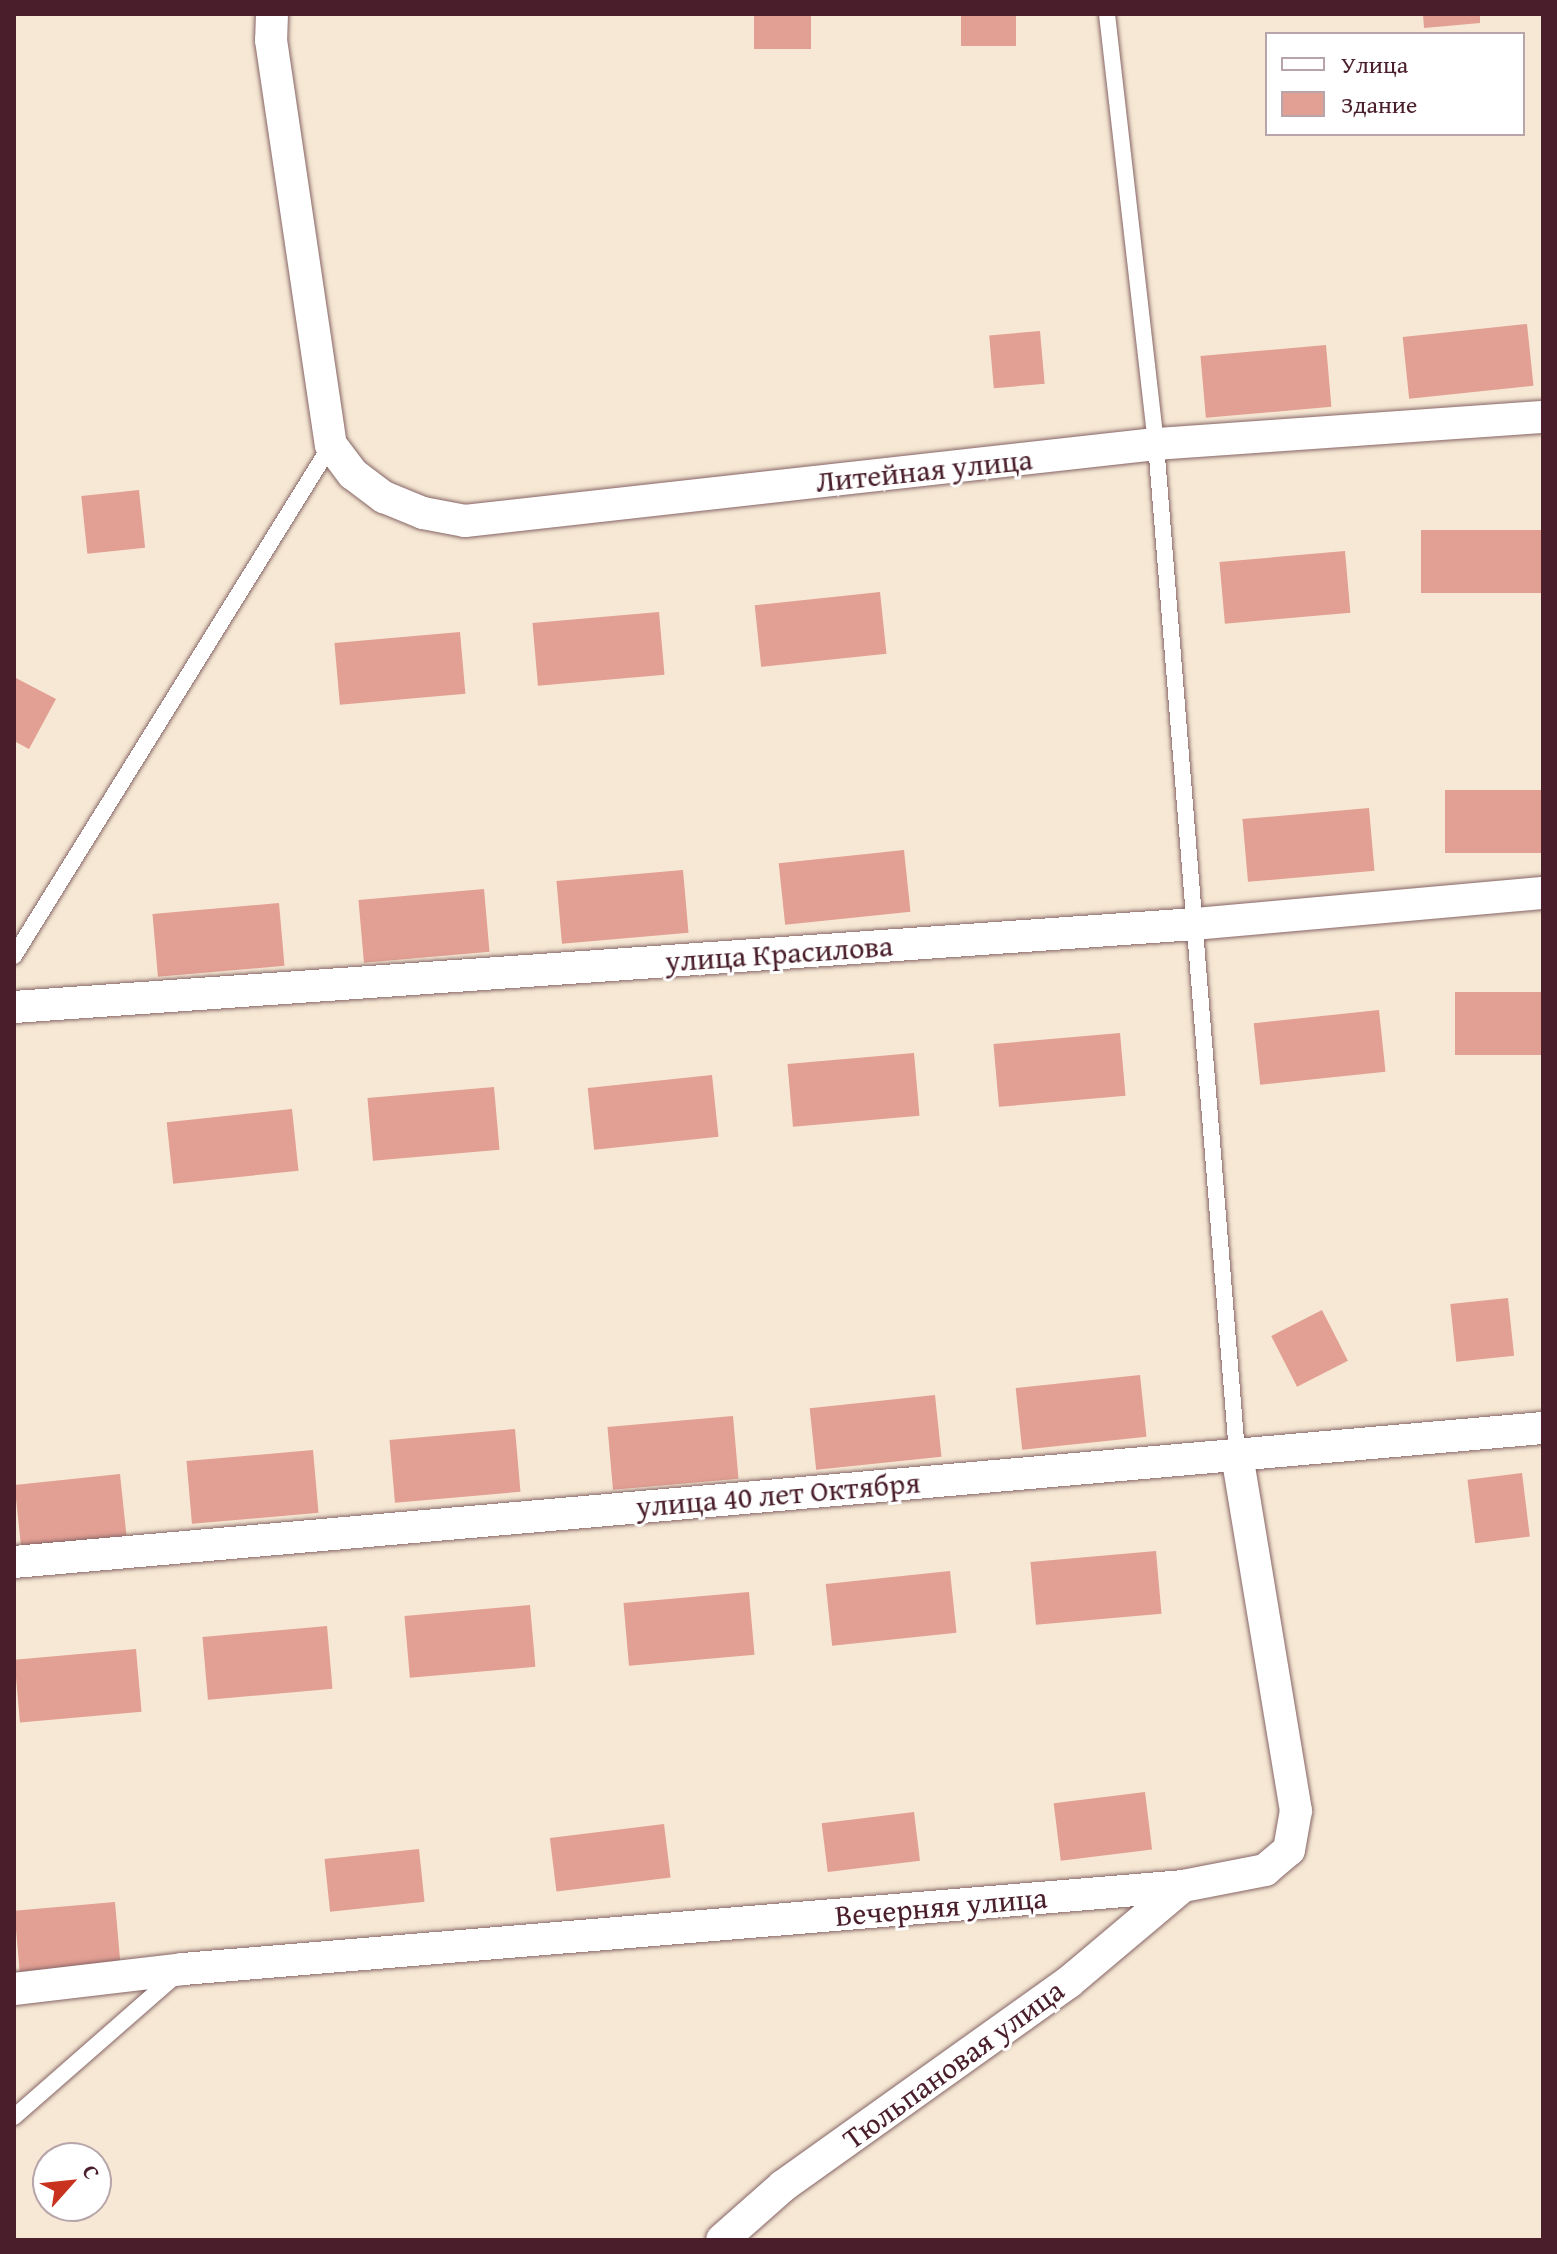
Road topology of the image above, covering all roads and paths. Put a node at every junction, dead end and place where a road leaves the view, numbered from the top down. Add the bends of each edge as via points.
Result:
1 (272, 14) edge
2 (1107, 14) edge
3 (1543, 417) edge
4 (1156, 444) junction
5 (331, 445) junction
6 (1543, 893) edge
7 (1195, 924) junction
8 (14, 956) edge
9 (14, 1007) edge
10 (1543, 1428) edge
11 (1237, 1453) junction
12 (14, 1562) edge
13 (1183, 1886) junction
14 (183, 1969) junction
15 (14, 1989) edge
16 (14, 2117) edge
17 (722, 2240) edge

1 - 5 street via 271,40
2 - 4 lane
3 - 4 street, Литейная улица
4 - 5 street, Литейная улица via 465,521 423,513 384,497 353,474
4 - 7 lane
5 - 8 lane
6 - 7 street, улица Красилова
7 - 9 street, улица Красилова
7 - 11 lane
10 - 11 street, улица 40 лет Октября
11 - 12 street, улица 40 лет Октября
11 - 13 street, Вечерняя улица via 1296,1811 1289,1850 1265,1870
13 - 14 street, Вечерняя улица
13 - 17 street, Тюльпановая улица via 1069,1982 783,2186
14 - 15 street, Вечерняя улица
14 - 16 lane

